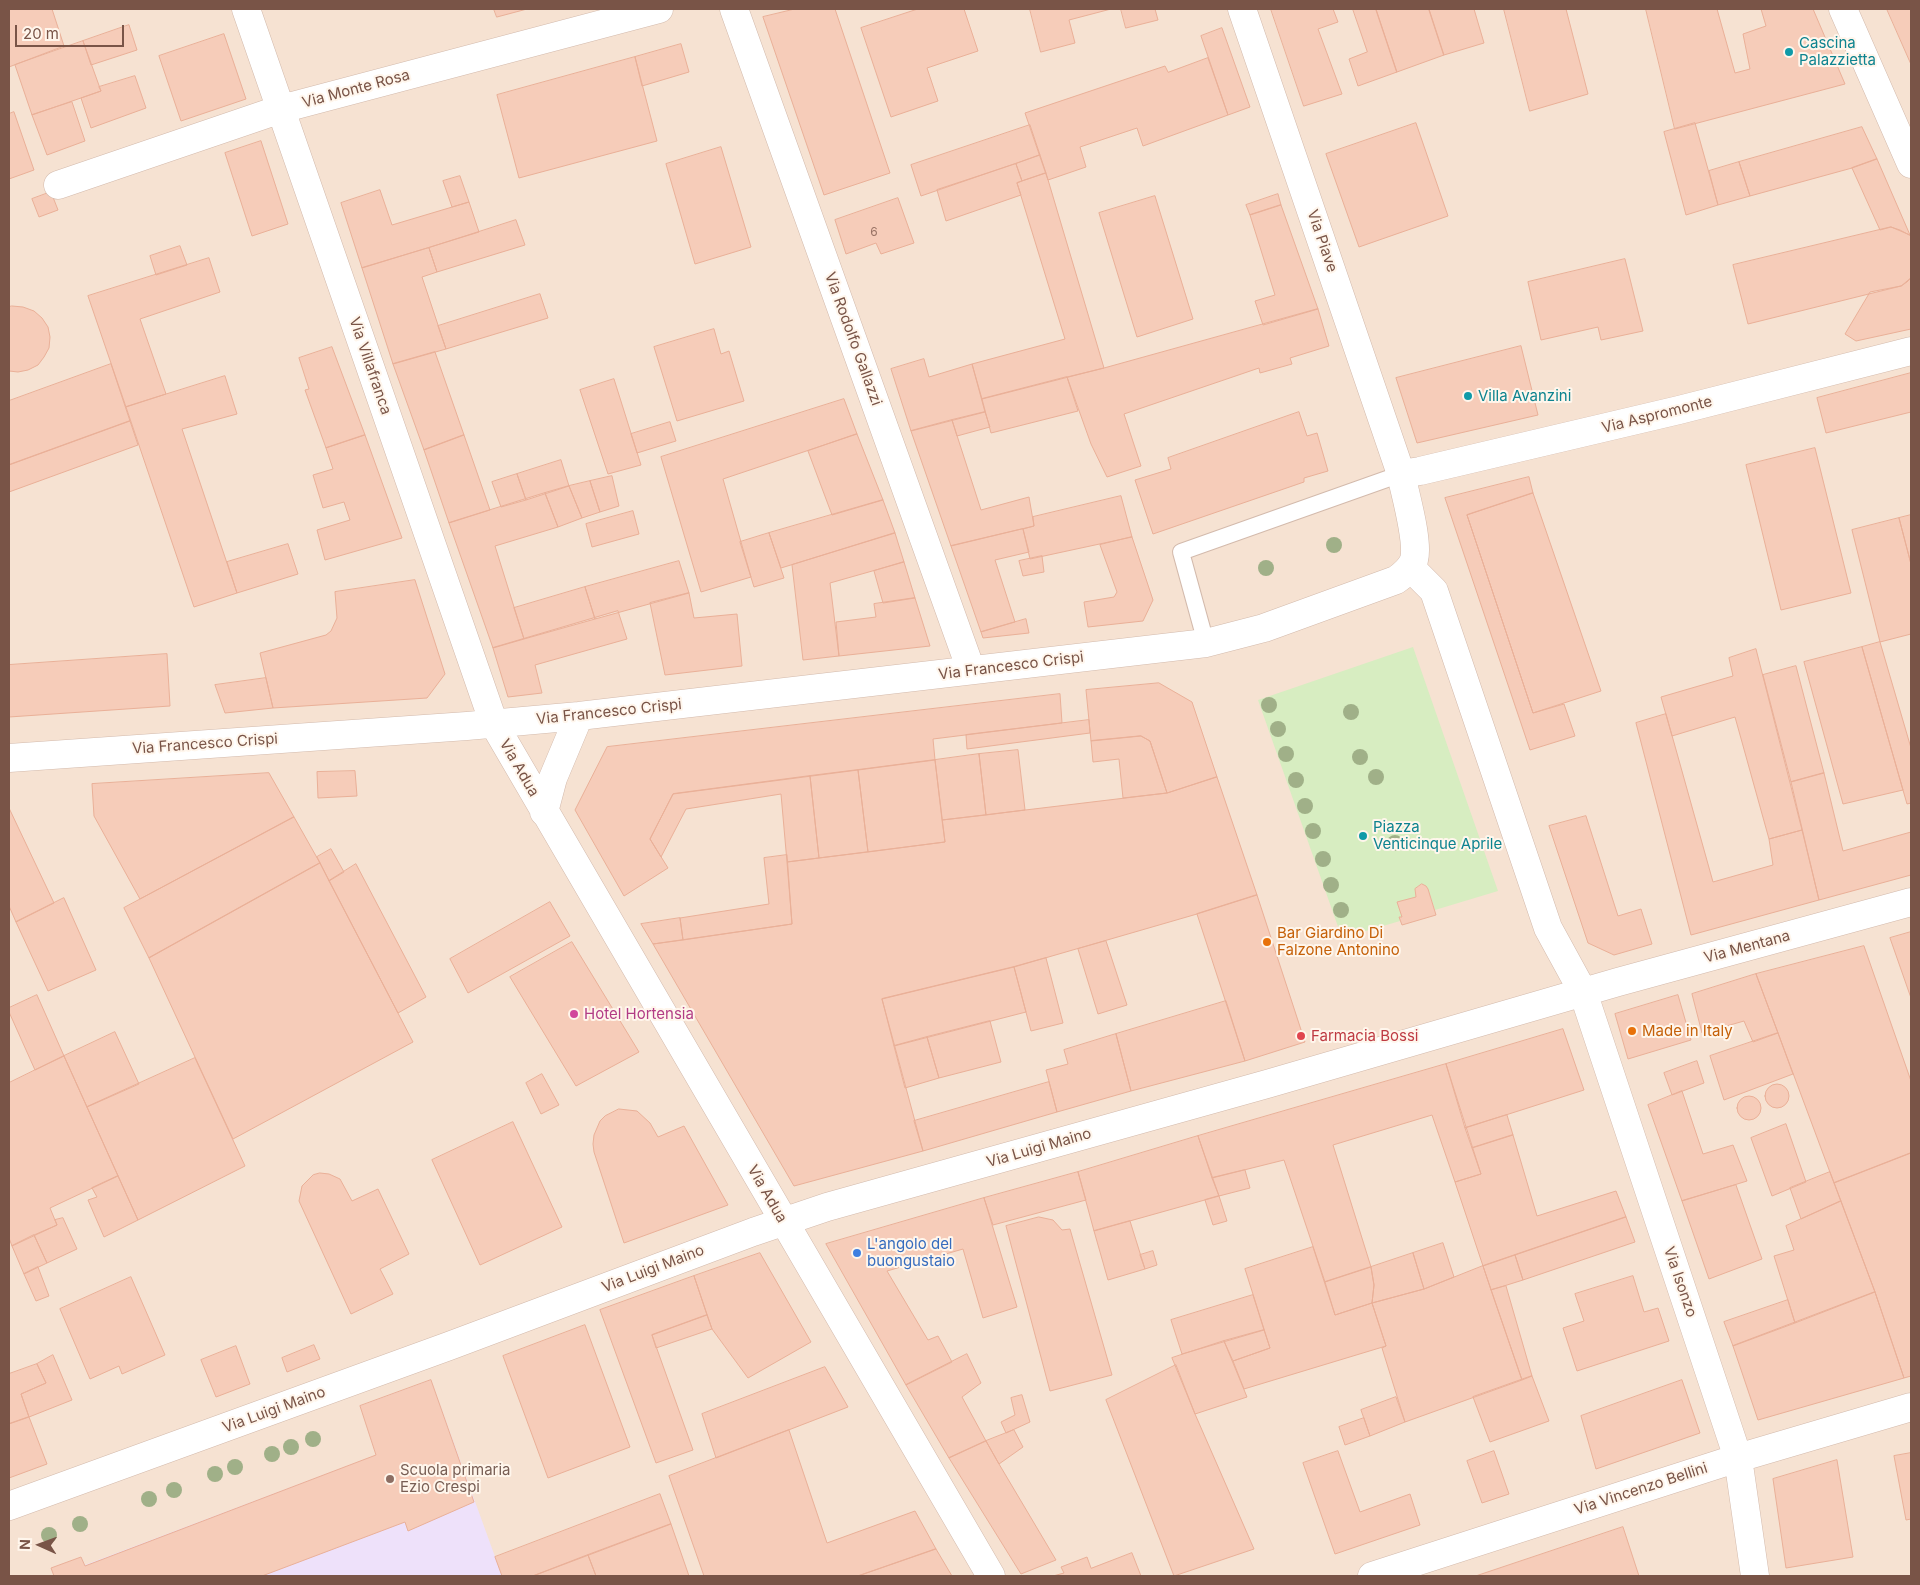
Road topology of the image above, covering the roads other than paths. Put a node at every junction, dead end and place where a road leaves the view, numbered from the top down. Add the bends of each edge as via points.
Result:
1 (246, 9) edge
2 (659, 9) edge
3 (734, 9) edge
4 (1242, 9) edge
5 (1843, 9) edge
6 (280, 109) junction
7 (1911, 164) edge
8 (58, 185) dead end
9 (1911, 351) edge
10 (1402, 474) junction
11 (1410, 567) junction
12 (1206, 643) junction
13 (971, 670) junction
14 (578, 716) junction
15 (494, 724) junction
16 (9, 758) edge
17 (544, 812) junction
18 (1911, 902) edge
19 (1583, 992) junction
20 (783, 1222) junction
21 (1911, 1408) edge
22 (1738, 1458) junction
23 (9, 1506) edge
24 (991, 1576) edge
25 (1372, 1576) edge
26 (1755, 1576) edge

1 - 6 street, Via Villafranca
2 - 6 street, Via Monte Rosa
3 - 13 street, Via Rodolfo Gallazzi
4 - 10 street, Via Piave
5 - 7 street
6 - 8 street, Via Monte Rosa
6 - 15 street, Via Villafranca
9 - 10 street, Via Aspromonte via 1679,410
10 - 11 street via 1415,547
10 - 12 lane via 1181,552
11 - 12 street via 1396,580 1264,628
11 - 19 street via 1434,591 1548,928
12 - 13 street, Via Francesco Crispi
13 - 14 street, Via Francesco Crispi
14 - 15 street, Via Francesco Crispi
14 - 17 street, Via Adua via 553,778
15 - 16 street, Via Francesco Crispi
15 - 17 street, Via Adua
17 - 20 street, Via Adua
18 - 19 street, Via Mentana
19 - 20 street, Via Luigi Maino
19 - 22 street, Via Isonzo
20 - 23 street, Via Luigi Maino
20 - 24 street, Via Adua
21 - 22 street, Via Vincenzo Bellini
22 - 25 street, Via Vincenzo Bellini
22 - 26 street, Via Isonzo

